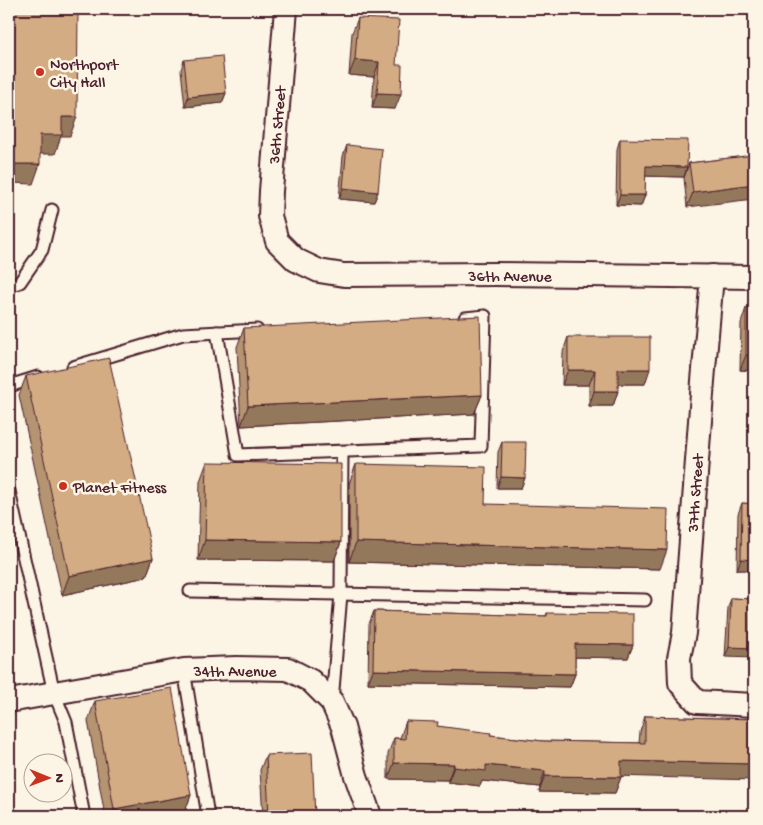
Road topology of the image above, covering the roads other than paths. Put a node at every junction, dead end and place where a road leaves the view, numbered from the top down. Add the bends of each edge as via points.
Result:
1 (286, 9) edge
2 (52, 210) dead end
3 (277, 241) joint
4 (712, 276) junction
5 (754, 277) edge
6 (9, 286) edge
7 (455, 318) edge
8 (267, 329) edge
9 (217, 332) junction
10 (64, 369) edge
11 (46, 375) edge
12 (9, 386) edge
13 (342, 452) junction
14 (9, 492) edge
15 (190, 591) dead end
16 (341, 594) junction
17 (645, 600) dead end
18 (184, 670) junction
19 (54, 693) junction
20 (9, 701) edge
21 (332, 702) junction
22 (754, 705) edge
23 (84, 816) edge
24 (208, 816) edge
25 (370, 816) edge

1 - 3 street, 36th Street via 270,190 270,216
2 - 6 lane via 42,250 20,282
3 - 4 street, 36th Avenue via 296,260 319,271 344,275
4 - 5 street, 36th Avenue
4 - 22 street, 37th Street via 680,683 697,702
7 - 13 lane via 485,316 481,446
8 - 9 lane
9 - 10 lane via 183,334
9 - 13 lane via 238,455
11 - 12 lane
13 - 16 lane
14 - 19 lane
15 - 16 lane
16 - 17 lane
16 - 21 lane
18 - 19 street, 34th Avenue
18 - 21 street, 34th Avenue via 288,670 311,681
18 - 24 lane
19 - 20 street, 34th Avenue
19 - 23 lane via 66,722
21 - 25 street, 34th Avenue via 344,726

